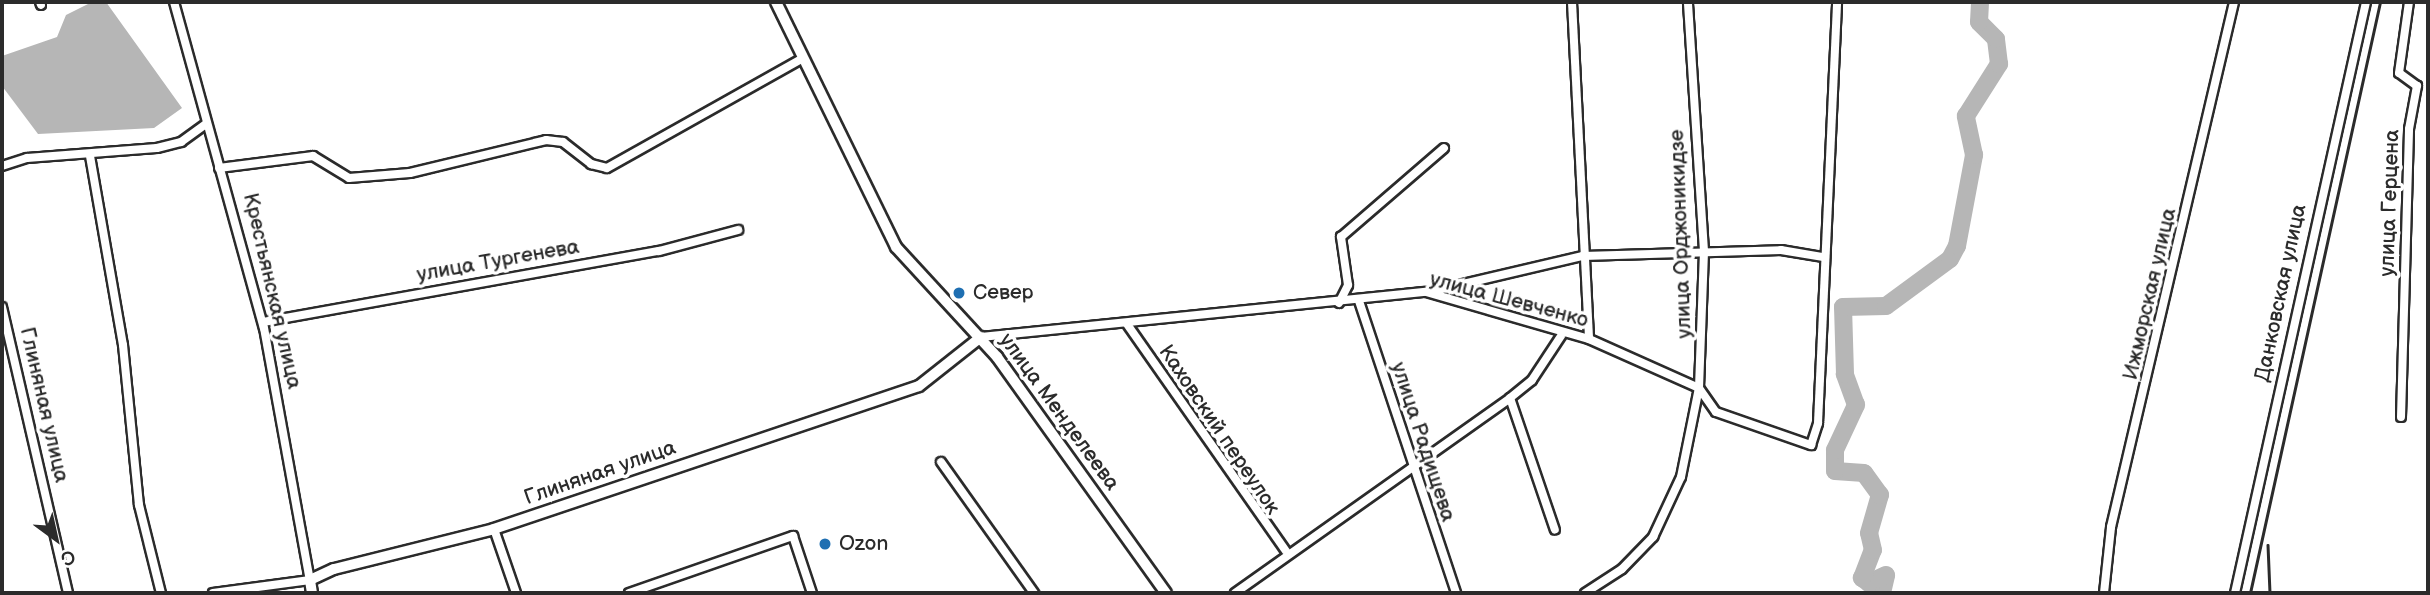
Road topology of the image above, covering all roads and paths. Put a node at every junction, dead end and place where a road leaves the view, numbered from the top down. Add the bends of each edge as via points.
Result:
1 (174, 2) edge
2 (776, 2) edge
3 (1572, 2) edge
4 (1688, 2) edge
5 (1837, 2) edge
6 (2234, 2) edge
7 (2366, 2) edge
8 (2409, 2) edge
9 (801, 59) junction
10 (207, 123) junction
11 (1444, 148) dead end
12 (90, 156) junction
13 (2, 166) edge
14 (219, 168) junction
15 (738, 230) dead end
16 (1703, 251) junction
17 (1583, 256) junction
18 (1823, 257) junction
19 (1426, 292) junction
20 (1359, 301) junction
21 (1339, 303) junction
22 (2, 307) edge
23 (263, 321) junction
24 (1127, 324) junction
25 (1562, 336) junction
26 (981, 337) junction
27 (1589, 340) junction
28 (1699, 388) junction
29 (1510, 398) junction
30 (2401, 417) dead end
31 (941, 462) dead end
32 (1410, 467) junction
33 (494, 529) junction
34 (1555, 530) dead end
35 (1286, 551) junction
36 (310, 580) junction
37 (68, 593) edge
38 (161, 593) edge
39 (213, 593) edge
40 (312, 593) edge
41 (516, 593) edge
42 (629, 593) edge
43 (812, 593) edge
44 (1034, 593) edge
45 (1166, 593) edge
46 (1235, 593) edge
47 (1456, 593) edge
48 (1585, 593) edge
49 (2104, 593) edge
50 (2235, 593) edge

1 - 10 street, Крестьянская улица
2 - 9 street, улица Менделеева
3 - 17 street
4 - 16 street, улица Орджоникидзе
5 - 18 street
6 - 49 street, Ижморская улица via 2111,527
7 - 50 street, Данковская улица
8 - 30 street, улица Герцена via 2399,73 2417,86 2409,129
9 - 14 street via 607,168 590,164 564,142 546,140 410,173 349,178 313,156
9 - 26 street, улица Менделеева via 896,247
10 - 12 street via 181,142
10 - 14 street, Крестьянская улица
11 - 21 street via 1341,237 1348,285
12 - 13 street via 27,158
12 - 38 street via 123,345 139,505
14 - 23 street, Крестьянская улица
15 - 23 street, улица Тургенева via 659,251
16 - 17 street
16 - 18 street
16 - 28 street, улица Орджоникидзе
17 - 19 street
17 - 27 street
18 - 28 street, улица Шевченко via 1818,423 1811,445 1716,412
19 - 20 street, улица Шевченко
19 - 25 street, улица Шевченко
20 - 21 street, улица Шевченко
20 - 32 street, улица Радищева
21 - 24 street, улица Шевченко
22 - 37 street, Глиняная улица
23 - 36 street, Крестьянская улица
24 - 26 street, улица Шевченко
24 - 35 street, Каховский переулок
25 - 27 street, улица Шевченко
25 - 29 street via 1532,380
26 - 33 street, Глиняная улица via 919,386
26 - 45 street, улица Менделеева
27 - 28 street, улица Шевченко
28 - 48 street, улица Орджоникидзе via 1681,477 1653,537 1622,569
29 - 32 street
29 - 34 street
31 - 44 street
32 - 35 street
32 - 47 street, улица Радищева
33 - 36 street, Глиняная улица
33 - 41 street
35 - 46 street
36 - 39 street, Глиняная улица
36 - 40 street, Крестьянская улица
42 - 43 street via 793,536

